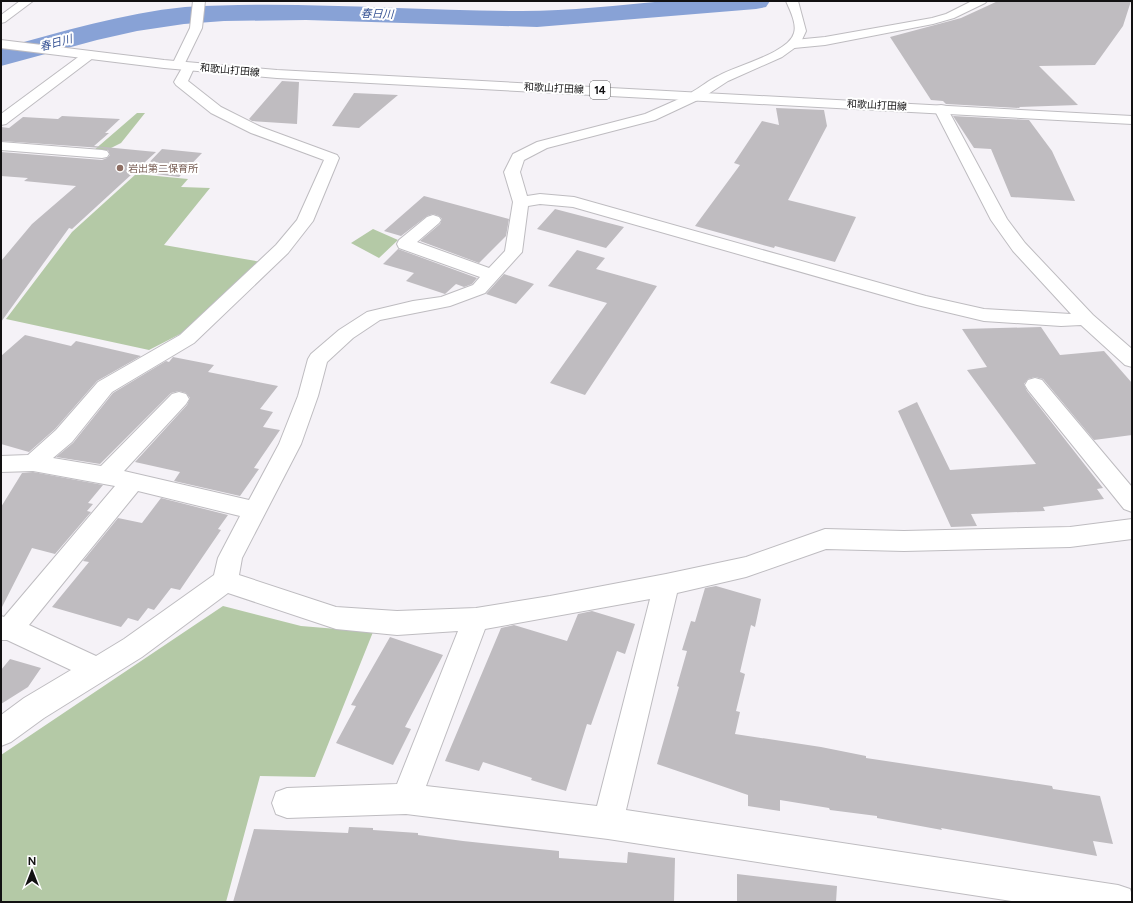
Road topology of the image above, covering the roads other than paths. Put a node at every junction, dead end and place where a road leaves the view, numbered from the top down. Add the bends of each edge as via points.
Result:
1 (27, 1) edge
2 (792, 1) edge
3 (982, 1) edge
4 (199, 3) edge
5 (1, 20) edge
6 (1, 44) edge
7 (794, 44) junction
8 (89, 55) junction
9 (184, 66) junction
10 (697, 95) junction
11 (941, 109) junction
12 (1132, 120) edge
13 (1, 121) edge
14 (1, 146) edge
15 (102, 154) dead end
16 (521, 202) junction
17 (433, 220) dead end
18 (492, 275) junction
19 (1086, 319) junction
20 (1132, 360) edge
21 (1035, 385) dead end
22 (179, 399) dead end
23 (33, 463) junction
24 (3, 467) edge
25 (106, 475) junction
26 (132, 482) junction
27 (1132, 503) edge
28 (256, 511) junction
29 (1132, 529) edge
30 (225, 580) junction
31 (666, 585) junction
32 (476, 619) junction
33 (6, 628) edge
34 (98, 669) junction
35 (1, 732) edge
36 (406, 799) junction
37 (287, 803) dead end
38 (608, 823) junction
39 (1118, 901) dead end

1 - 5 street
2 - 7 street via 800,33
3 - 7 street via 934,21 825,41
4 - 9 street via 196,28
6 - 8 street, 和歌山打田線 / 14
7 - 10 street via 724,78
8 - 9 street, 和歌山打田線 / 14
8 - 13 street
9 - 10 street, 和歌山打田線 / 14 via 277,74
9 - 23 street via 181,82 216,110 256,130 332,158 305,221 282,249 186,339 105,387 64,436
10 - 11 street, 和歌山打田線 / 14
10 - 16 street via 650,117 542,145 518,157 512,172
11 - 12 street, 和歌山打田線 / 14
11 - 19 street via 999,220 1019,247
14 - 15 street
16 - 18 street via 513,252
16 - 19 street via 540,199 574,202 923,301 984,315
17 - 18 street via 405,244
18 - 28 street via 479,289 444,302 413,306 374,316 346,334 318,359 308,396 290,444
19 - 20 street
21 - 27 street
22 - 25 street
23 - 24 street
23 - 25 street
25 - 26 street
26 - 28 street
26 - 33 street
28 - 30 street via 230,558
29 - 31 street via 1062,537 904,541 825,539 746,567
30 - 32 street via 336,618 396,623
30 - 34 street via 133,648
31 - 32 street
31 - 38 street
32 - 36 street
33 - 34 street
34 - 35 street via 34,708
36 - 37 street
36 - 38 street
38 - 39 street

